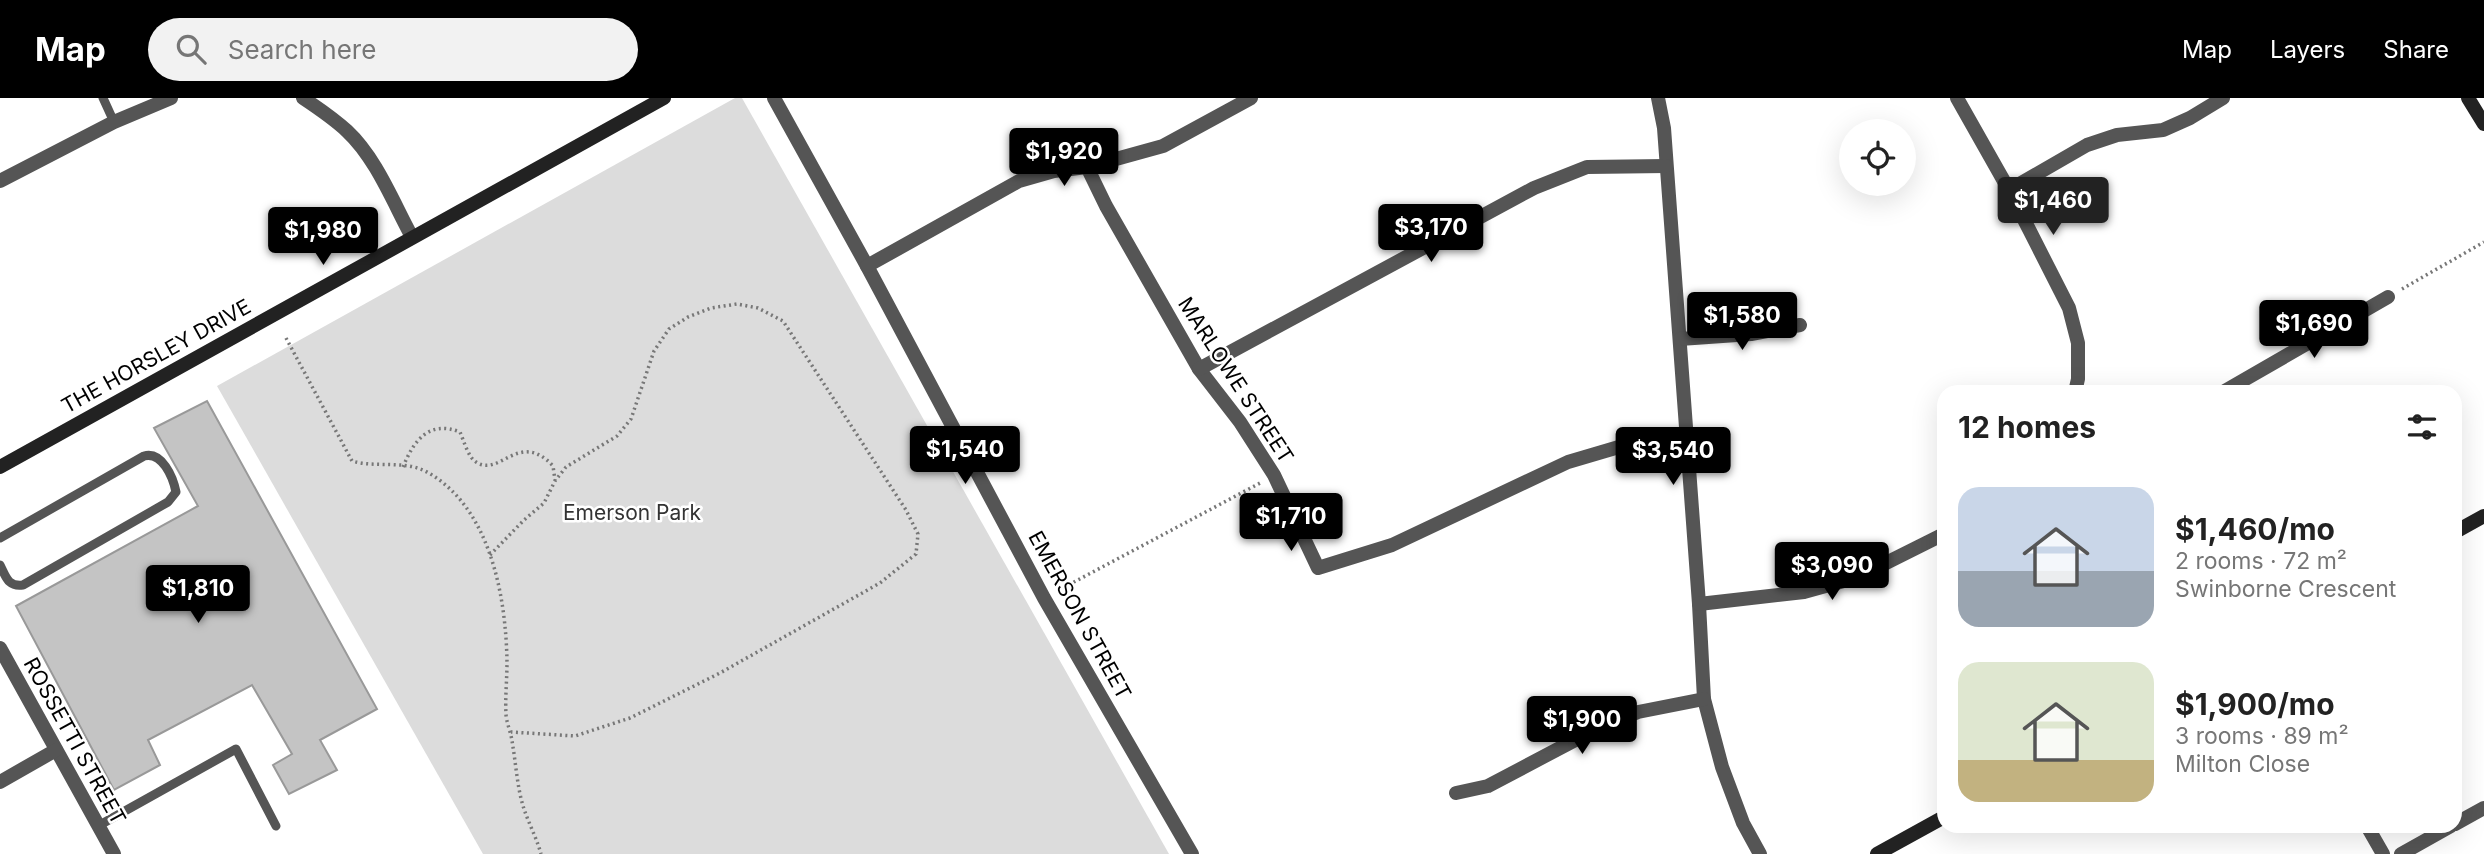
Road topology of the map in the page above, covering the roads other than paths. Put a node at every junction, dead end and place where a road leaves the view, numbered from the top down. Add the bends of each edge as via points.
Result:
1 (103, 98) edge
2 (171, 98) edge
3 (303, 98) edge
4 (664, 98) edge
5 (775, 98) edge
6 (1251, 98) edge
7 (1658, 98) edge
8 (1957, 98) edge
9 (2223, 98) edge
10 (2476, 104) edge
11 (114, 122) junction
12 (2484, 124) edge
13 (1666, 166) junction
14 (1087, 167) junction
15 (0, 181) edge
16 (2009, 190) junction
17 (412, 237) junction
18 (867, 266) junction
19 (2388, 297) road end
20 (1800, 325) dead end
21 (1680, 339) junction
22 (1199, 369) junction
23 (2077, 385) edge
24 (2235, 385) edge
25 (1687, 441) junction
26 (0, 467) edge
27 (2484, 516) edge
28 (2462, 528) edge
29 (0, 538) edge
30 (1937, 538) edge
31 (0, 565) edge
32 (4, 584) edge
33 (1699, 604) junction
34 (0, 648) edge
35 (1704, 699) junction
36 (56, 750) junction
37 (0, 782) edge
38 (1456, 793) dead end
39 (2484, 808) edge
40 (2462, 820) edge
41 (1937, 822) edge
42 (276, 825) dead end
43 (98, 826) junction
44 (2371, 833) edge
45 (2439, 833) edge
46 (1897, 849) edge
47 (114, 854) edge
48 (1192, 854) edge
49 (1760, 854) edge
50 (1877, 854) edge
51 (2383, 854) edge
52 (2401, 854) edge

1 - 11 lane
2 - 11 street
3 - 17 street via 348,132 367,155
4 - 17 main road, THE HORSLEY DRIVE
5 - 18 street, EMERSON STREET
6 - 14 street via 1163,146
7 - 13 street
8 - 16 street
9 - 16 street via 2163,130 2117,135 2087,145
10 - 12 main road
11 - 15 street
13 - 21 street
13 - 22 street via 1587,167 1534,188
14 - 18 street via 1019,181
14 - 22 street, MARLOWE STREET
16 - 23 street via 2070,308 2078,343
17 - 26 main road, THE HORSLEY DRIVE
18 - 48 street, EMERSON STREET via 1044,598
19 - 24 street
20 - 21 street
21 - 25 street
22 - 25 street, MARLOWE STREET via 1274,475 1318,568 1392,545 1568,462 1629,444
25 - 33 street
27 - 28 main road
29 - 32 lane via 144,456 160,458 174,483 176,492 168,502 23,585
30 - 33 street via 1858,577 1804,592
31 - 32 lane
33 - 35 street
34 - 36 street, ROSSETTI STREET
35 - 38 street via 1638,712 1488,786
35 - 49 street via 1722,766
36 - 37 street
36 - 43 street, ROSSETTI STREET
39 - 40 street
41 - 46 main road
42 - 43 lane via 236,749
43 - 47 street, ROSSETTI STREET
44 - 51 street
45 - 52 street
46 - 50 main road

